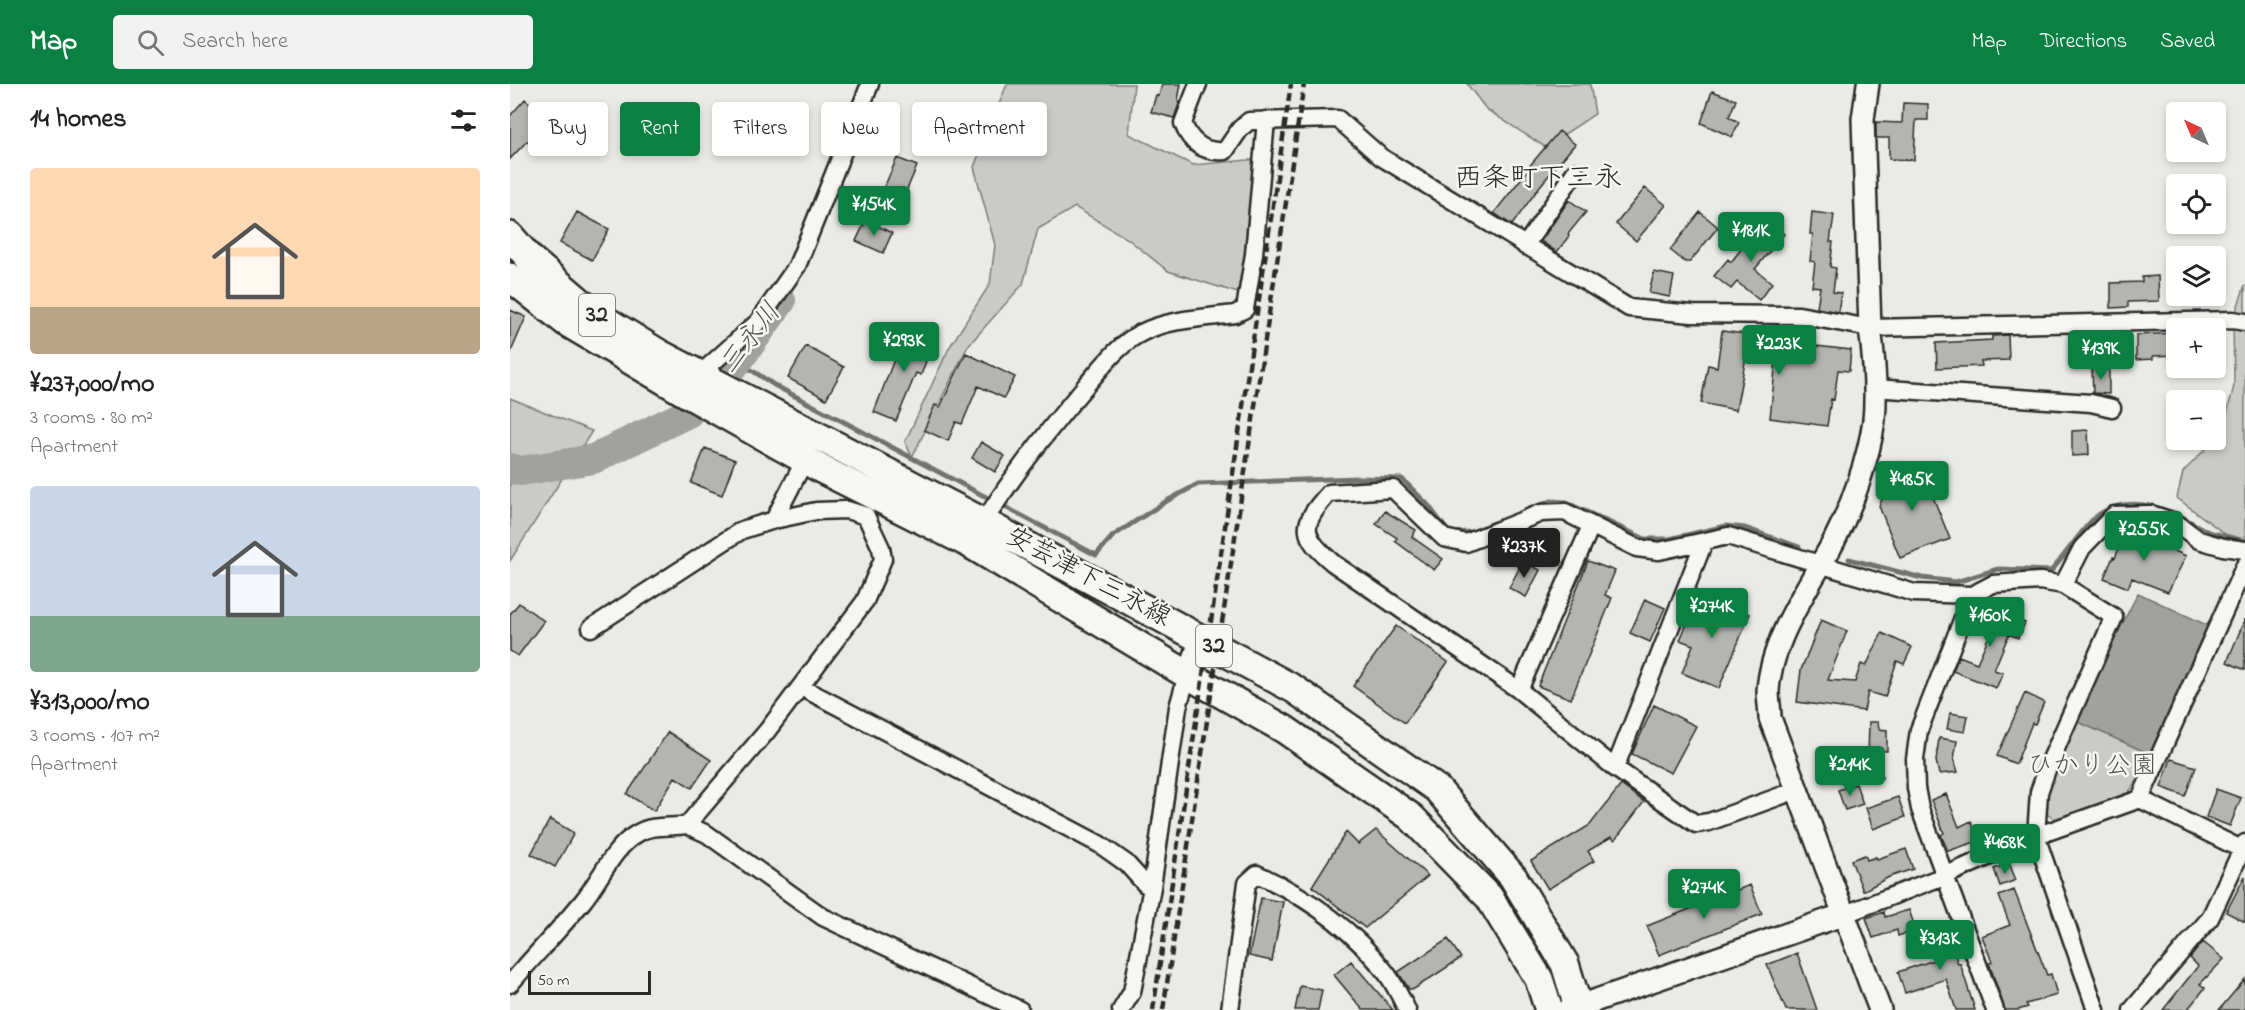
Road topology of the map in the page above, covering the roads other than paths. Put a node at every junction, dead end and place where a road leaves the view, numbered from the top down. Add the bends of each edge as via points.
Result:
1 (870, 84) edge
2 (1198, 84) edge
3 (1868, 84) edge
4 (1266, 120) junction
5 (1575, 172) dead end
6 (510, 236) edge
7 (1525, 246) junction
8 (510, 277) edge
9 (2245, 322) edge
10 (1870, 328) junction
11 (689, 382) junction
12 (1874, 388) junction
13 (738, 407) junction
14 (2112, 408) dead end
15 (816, 435) junction
16 (805, 460) junction
17 (987, 518) junction
18 (774, 520) junction
19 (1591, 526) junction
20 (1704, 542) junction
21 (2245, 550) edge
22 (1819, 565) junction
23 (2245, 565) edge
24 (2063, 585) junction
25 (1972, 596) junction
26 (591, 628) dead end
27 (1198, 637) junction
28 (1188, 675) junction
29 (801, 687) junction
30 (1519, 690) junction
31 (1616, 768) junction
32 (1797, 790) junction
33 (2140, 799) junction
34 (687, 825) junction
35 (2036, 836) junction
36 (2244, 848) edge
37 (1944, 876) junction
38 (1152, 886) junction
39 (1845, 914) junction
40 (510, 984) edge
41 (1575, 1009) edge
42 (1020, 1010) edge
43 (1121, 1010) edge
44 (1230, 1010) edge
45 (1407, 1010) edge
46 (1550, 1010) edge
47 (1880, 1010) edge
48 (1995, 1010) edge
49 (2096, 1010) edge
50 (2132, 1010) edge

1 - 11 street via 797,266 758,322
2 - 4 street via 1183,123 1192,141 1201,147 1225,151 1249,121
3 - 10 street via 1863,119
4 - 7 street via 1338,119 1381,157
4 - 17 street via 1245,309 1156,327 1130,339 1070,405
5 - 7 street
6 - 11 main road, 安芸津下三永線 / 32 via 529,258 592,312 660,354
7 - 10 street via 1629,308 1692,314 1799,315
8 - 11 main road, 安芸津下三永線 / 32 via 566,322
9 - 10 street
10 - 12 street
11 - 13 main road, 安芸津下三永線 / 32
12 - 14 street via 2091,403
12 - 22 street via 1874,419 1865,462 1838,532
13 - 15 main road, 安芸津下三永線 / 32
13 - 16 main road, 安芸津下三永線 / 32
15 - 16 street
15 - 17 main road, 安芸津下三永線 / 32
16 - 17 main road, 安芸津下三永線 / 32
16 - 18 street
17 - 27 main road, 安芸津下三永線 / 32
17 - 28 main road, 安芸津下三永線 / 32
18 - 26 street via 742,530
18 - 29 street via 816,511 847,510 866,516 883,559 865,601
19 - 20 street via 1637,548 1659,551
19 - 30 street
19 - 30 street via 1565,512 1541,513 1466,543 1444,538 1393,489 1329,493 1311,513 1307,531 1315,547
20 - 22 street via 1728,536
20 - 31 street
21 - 24 street via 2199,540 2175,522 2151,514 2114,515 2082,548
22 - 25 street via 1914,592
22 - 32 street via 1786,628 1768,690 1770,718
23 - 33 street
24 - 25 street via 2040,581 1993,584
24 - 35 street via 2114,617 2039,792
25 - 37 street via 1919,730 1915,759 1920,809
27 - 28 street
27 - 41 main road, 安芸津下三永線 / 32 via 1294,689 1437,789 1514,878 1565,964
28 - 38 street via 1178,707
28 - 46 main road, 安芸津下三永線 / 32 via 1284,729 1411,817 1489,897 1539,979
29 - 34 street
29 - 38 street via 1099,844
30 - 31 street
31 - 32 street via 1696,824
32 - 39 street
33 - 35 street
33 - 36 street
34 - 40 street via 651,827 630,839 584,900
34 - 42 street via 707,834 823,917
35 - 37 street
35 - 49 street
36 - 50 street via 2210,918
37 - 39 street
37 - 48 street
38 - 43 street via 1132,992
39 - 41 street
39 - 47 street
44 - 45 street via 1247,883 1257,874 1290,888 1353,937 1387,975

